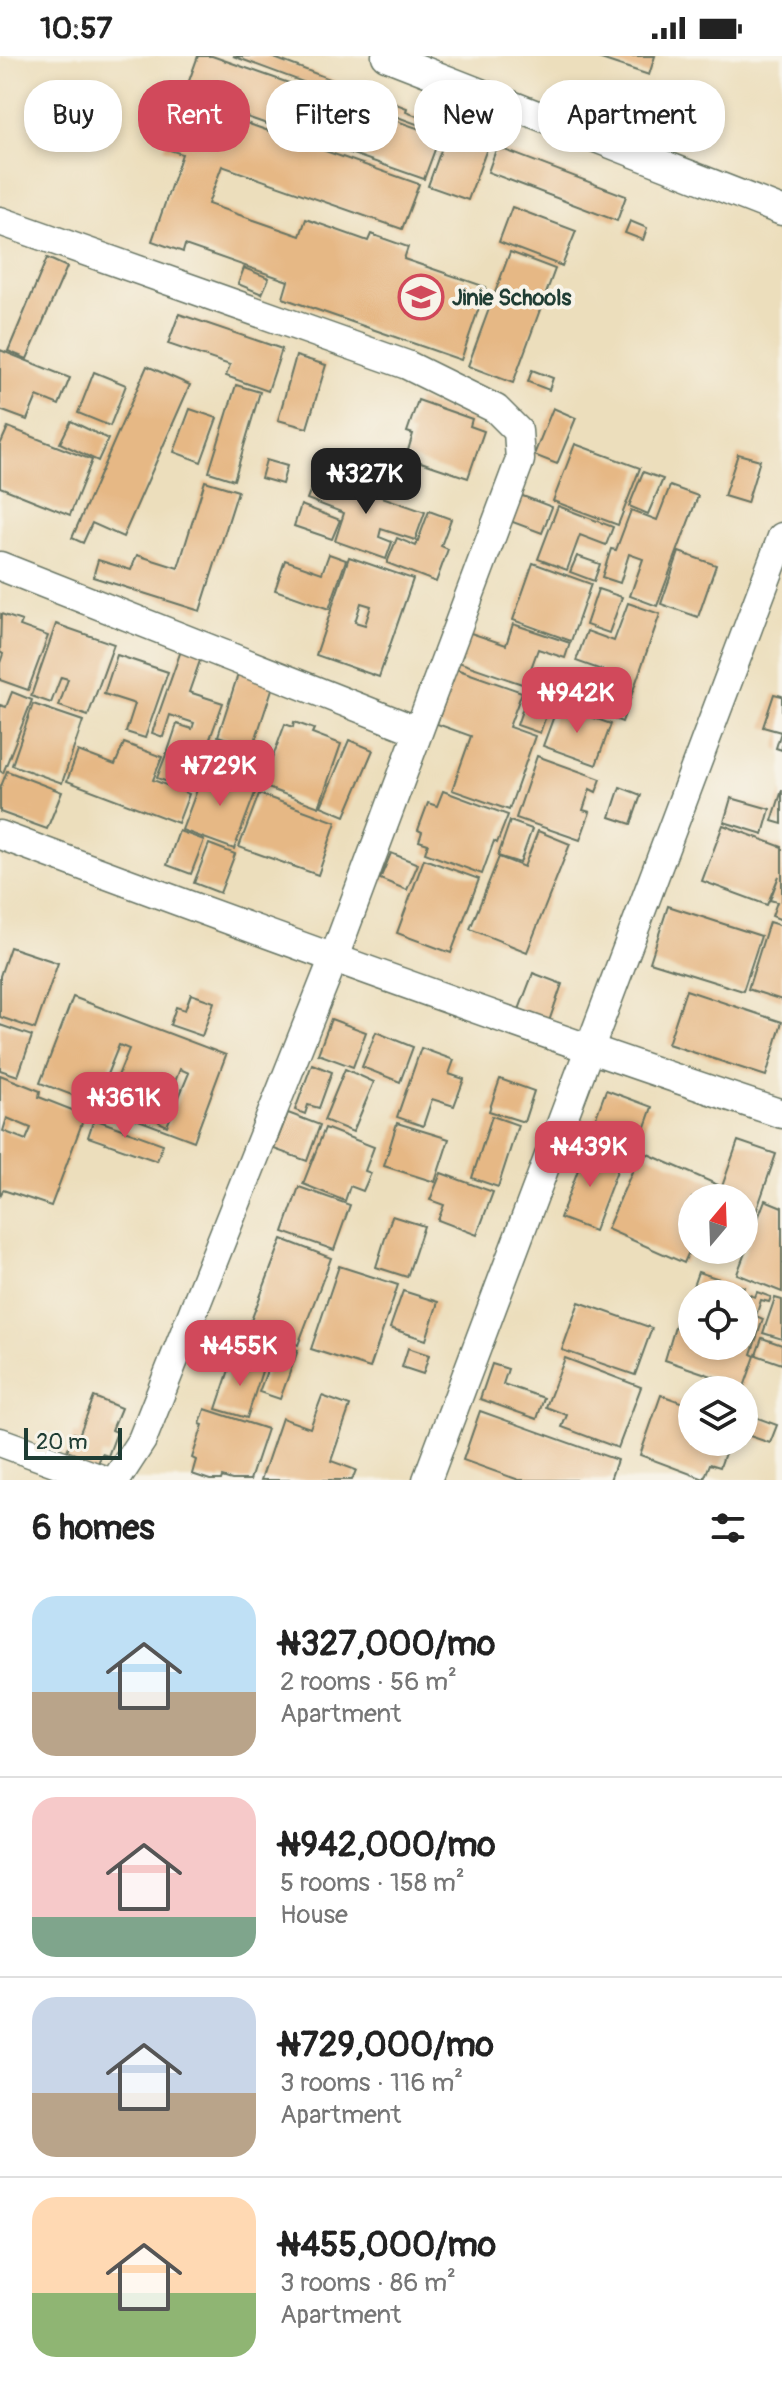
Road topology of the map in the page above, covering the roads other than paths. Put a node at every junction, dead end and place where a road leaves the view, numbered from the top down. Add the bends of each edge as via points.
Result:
1 (386, 56) edge
2 (782, 211) edge
3 (0, 221) edge
4 (782, 537) edge
5 (0, 566) edge
6 (418, 731) junction
7 (0, 835) edge
8 (333, 960) junction
9 (590, 1051) junction
10 (782, 1114) edge
11 (0, 1442) edge
12 (104, 1480) edge
13 (116, 1480) edge
14 (427, 1480) edge

1 - 2 street
3 - 6 street via 407,365 496,409 518,431 520,460
4 - 9 street
5 - 6 street
6 - 8 street
7 - 8 street
8 - 9 street
8 - 13 street via 142,1440
9 - 10 street
9 - 14 street
11 - 12 street

